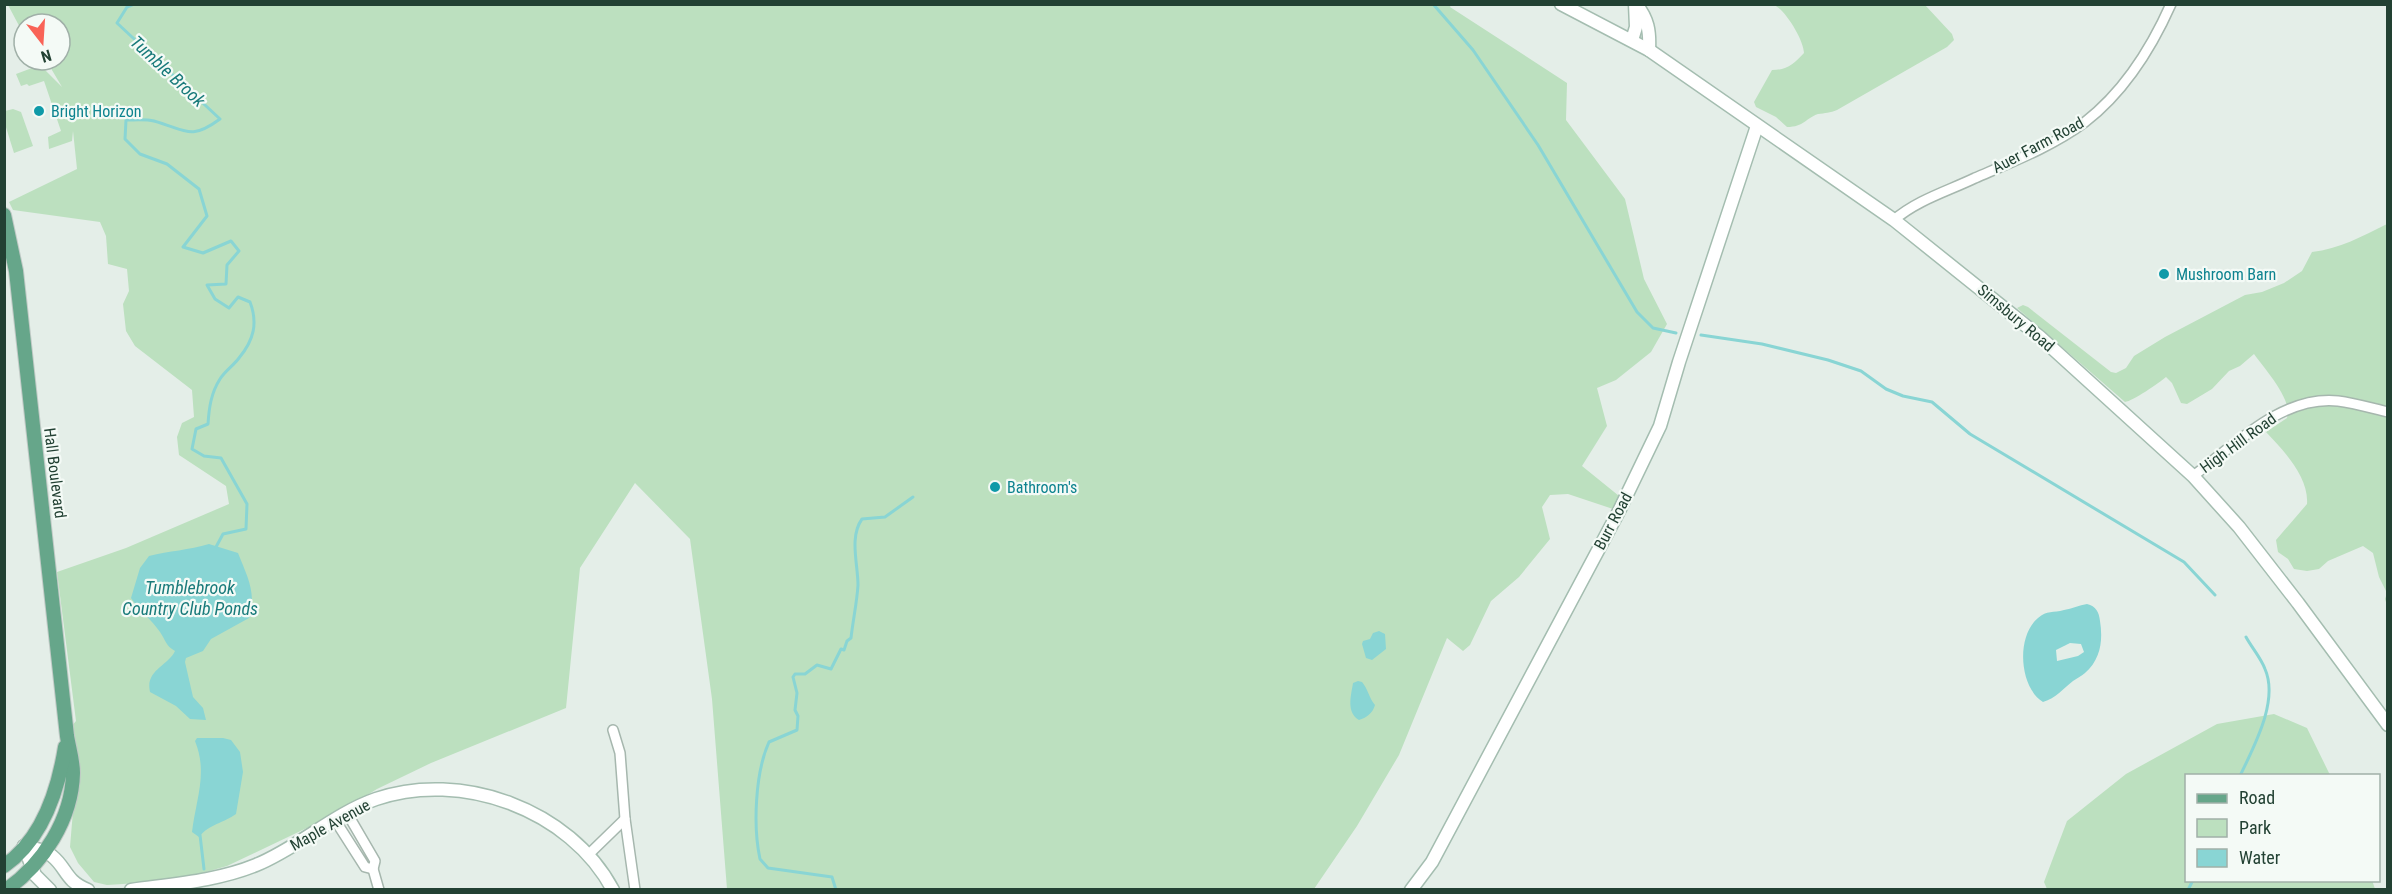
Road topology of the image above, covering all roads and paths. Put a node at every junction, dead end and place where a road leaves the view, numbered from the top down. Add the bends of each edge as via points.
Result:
1 (1561, 4) edge
2 (1635, 4) edge
3 (2171, 4) edge
4 (1632, 40) junction
5 (1650, 50) junction
6 (1757, 126) junction
7 (4, 215) edge
8 (1894, 220) junction
9 (2388, 412) edge
10 (2193, 476) junction
11 (2388, 725) edge
12 (613, 730) dead end
13 (67, 736) junction
14 (347, 813) junction
15 (625, 819) junction
16 (335, 820) junction
17 (24, 846) junction
18 (588, 855) junction
19 (38, 860) junction
20 (4, 866) edge
21 (374, 869) junction
22 (6, 890) edge
23 (50, 890) edge
24 (88, 890) edge
25 (131, 890) edge
26 (379, 890) edge
27 (613, 890) edge
28 (635, 890) edge
29 (1411, 890) edge

1 - 4 street, Simsbury Road
2 - 4 street
2 - 5 street via 1646,15
3 - 8 street, Auer Farm Road via 2139,66 2084,122 2032,152 1914,206
4 - 5 street, Simsbury Road
5 - 6 street, Simsbury Road
6 - 8 street, Simsbury Road
6 - 29 street, Burr Road via 1660,426 1432,862
7 - 13 main road, Hall Boulevard via 16,271
8 - 10 street, Simsbury Road via 2040,337
9 - 10 street, High Hill Road via 2337,401 2297,404 2274,416
10 - 11 street, Simsbury Road via 2260,554
12 - 15 street via 620,753
13 - 17 main road, Hall Boulevard via 57,790
13 - 19 main road, Hall Boulevard via 73,771 70,795 59,828
14 - 16 street, Maple Avenue
14 - 18 street, Maple Avenue via 377,799 415,792 453,790 482,795 511,803 555,826
14 - 21 street via 375,861
15 - 18 street
15 - 28 street
16 - 21 street via 365,867
16 - 25 street, Maple Avenue via 273,857 230,874
17 - 19 street
17 - 19 street
17 - 20 main road, Hall Boulevard
18 - 27 street, Maple Avenue
19 - 22 main road, Hall Boulevard
19 - 23 street via 35,875
19 - 24 street via 54,857 74,883
21 - 26 street

